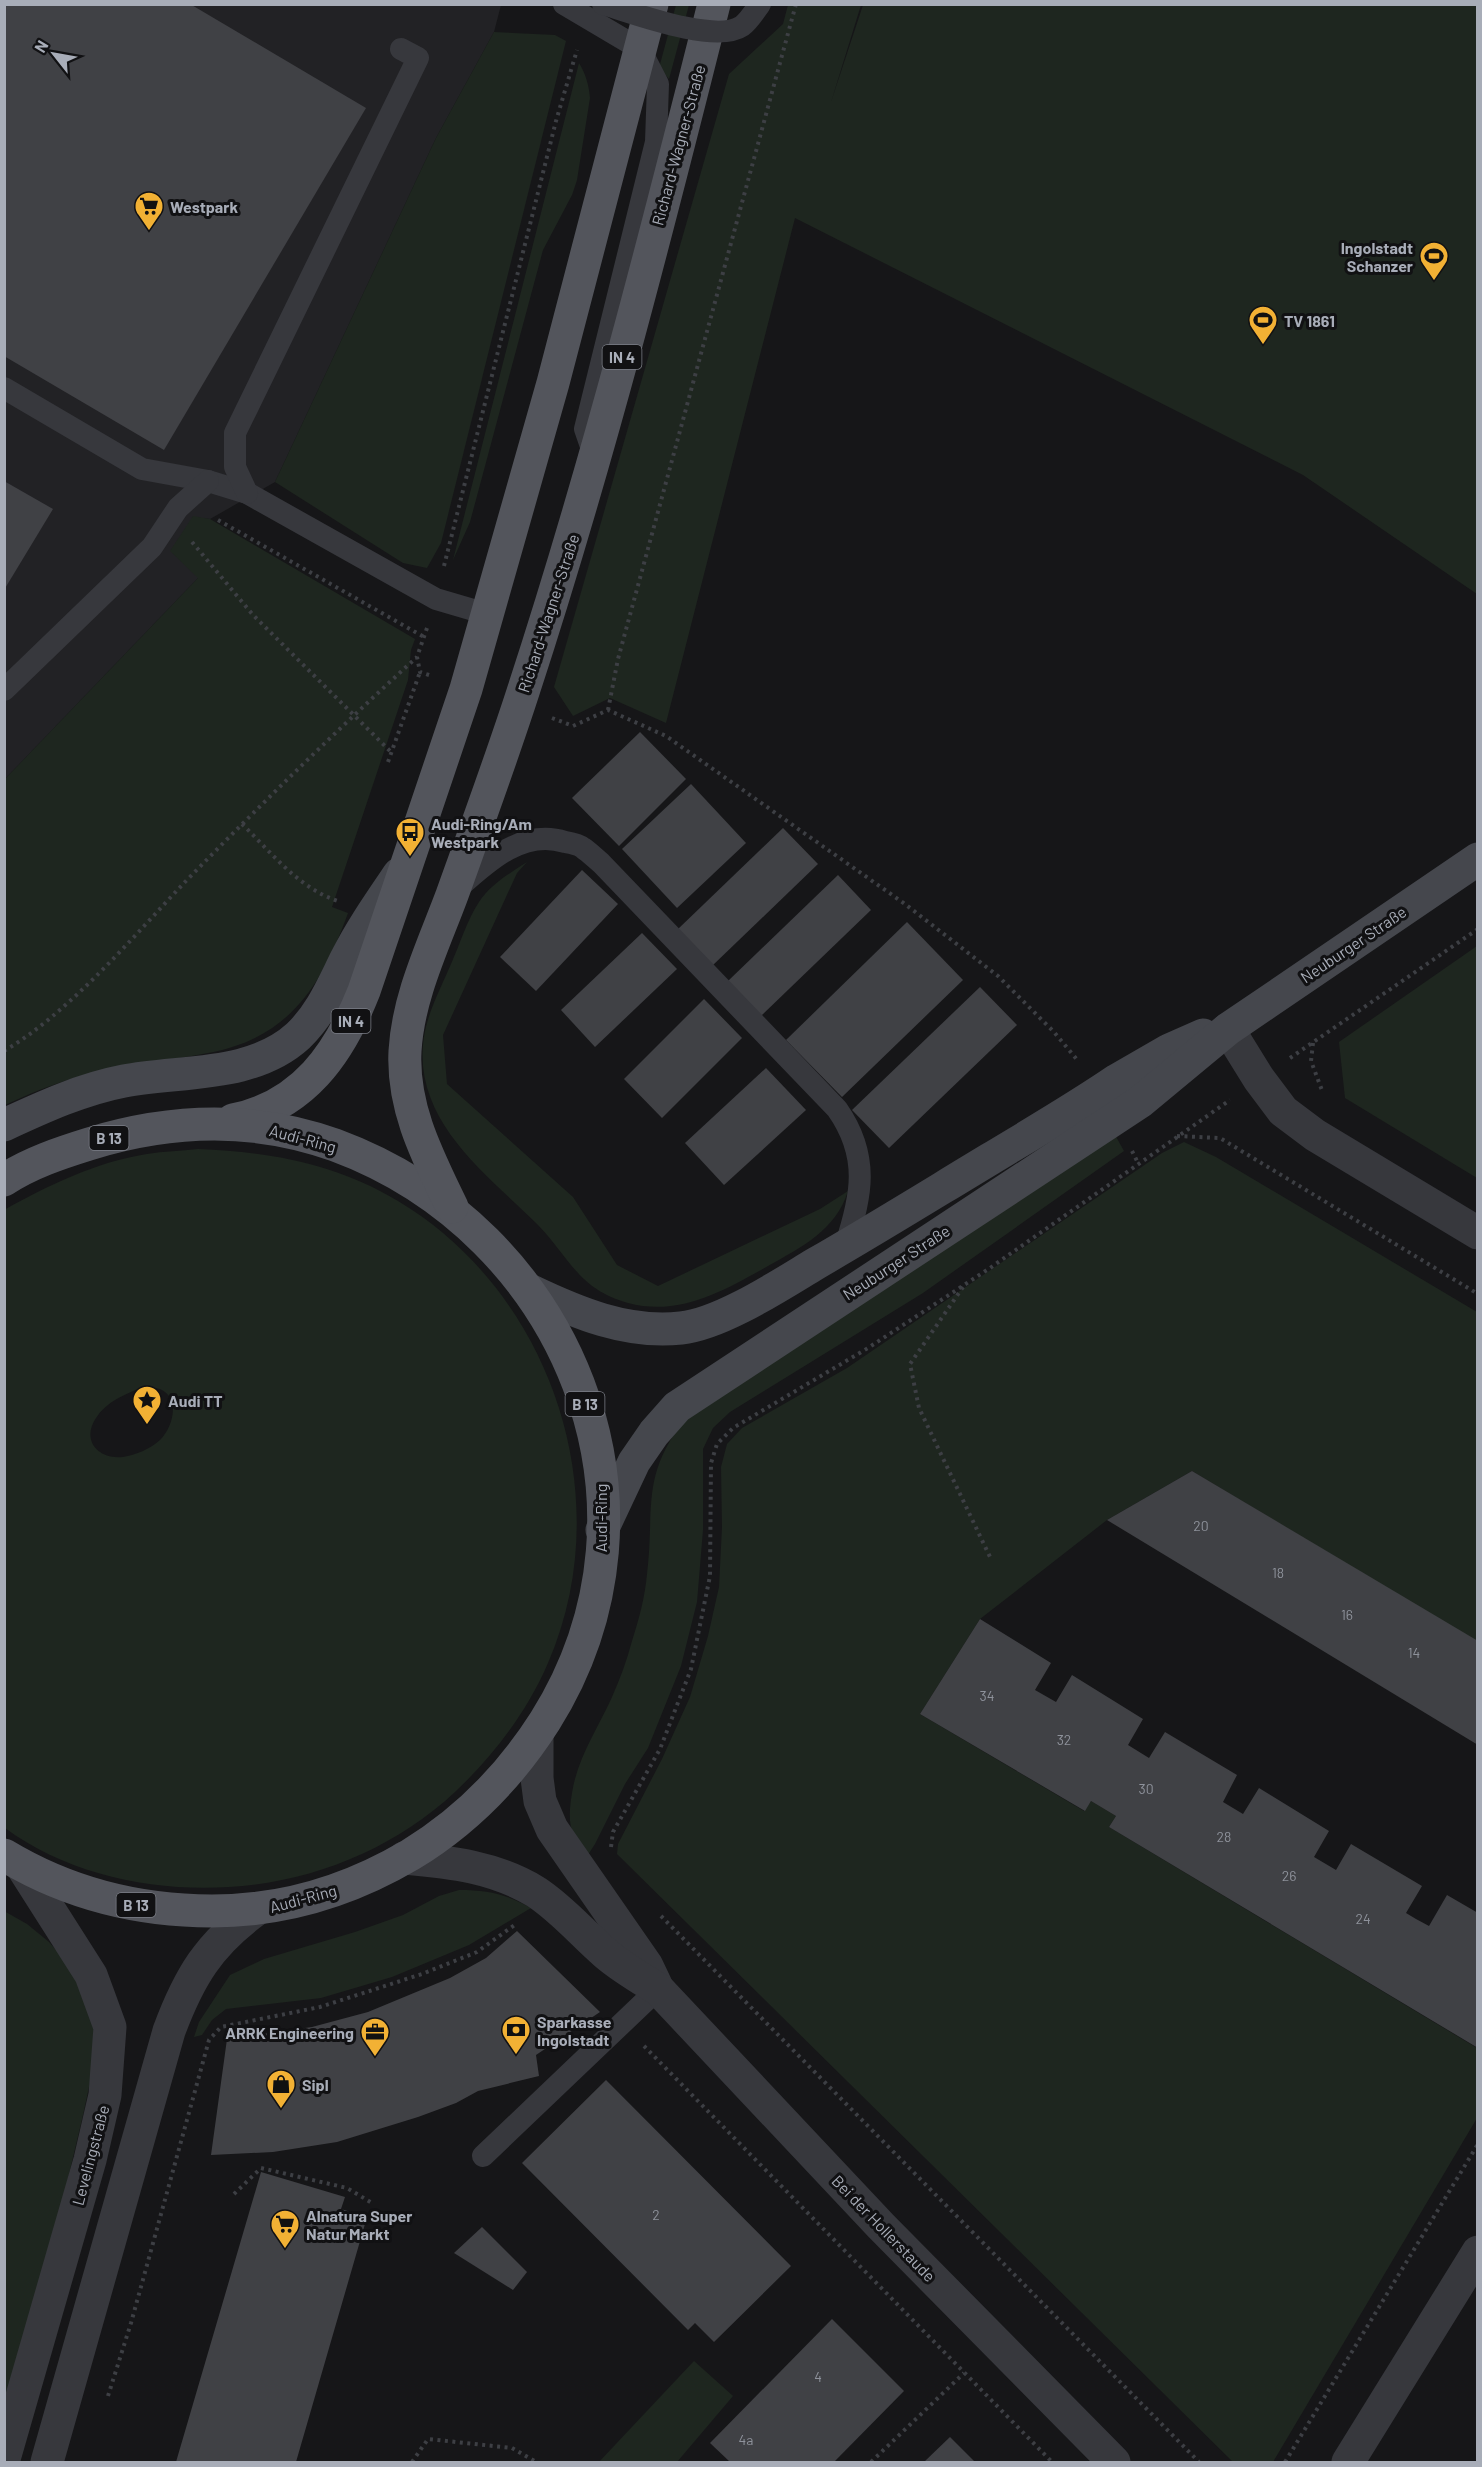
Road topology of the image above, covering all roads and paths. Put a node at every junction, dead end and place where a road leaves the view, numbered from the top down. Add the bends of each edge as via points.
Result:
1 (564, 4) edge
2 (652, 4) edge
3 (714, 4) edge
4 (760, 4) edge
5 (796, 4) edge
6 (596, 11) edge
7 (640, 49) junction
8 (400, 50) dead end
9 (4, 388) edge
10 (595, 459) junction
11 (208, 481) junction
12 (247, 493) junction
13 (178, 508) junction
14 (436, 599) junction
15 (487, 614) junction
16 (424, 637) junction
17 (417, 657) junction
18 (420, 672) junction
19 (466, 688) junction
20 (4, 690) edge
21 (519, 706) junction
22 (608, 710) junction
23 (354, 714) junction
24 (391, 752) junction
25 (388, 762) dead end
26 (242, 824) junction
27 (410, 858) junction
28 (1478, 859) edge
29 (453, 893) junction
30 (343, 902) dead end
31 (1478, 929) edge
32 (1228, 1029) junction
33 (4, 1051) edge
34 (1258, 1080) junction
35 (1108, 1105) junction
36 (220, 1123) junction
37 (4, 1125) edge
38 (1177, 1136) junction
39 (1138, 1163) junction
40 (4, 1180) edge
41 (454, 1211) junction
42 (1478, 1233) edge
43 (845, 1247) junction
44 (964, 1285) junction
45 (529, 1290) junction
46 (1478, 1294) edge
47 (602, 1530) junction
48 (991, 1559) dead end
49 (537, 1734) junction
50 (404, 1858) junction
51 (13, 1860) edge
52 (589, 1885) junction
53 (256, 1910) junction
54 (560, 1910) junction
55 (658, 1913) dead end
56 (658, 1989) junction
57 (622, 2023) junction
58 (1478, 2144) edge
59 (483, 2156) dead end
60 (234, 2194) dead end
61 (372, 2203) dead end
62 (1478, 2252) edge
63 (964, 2373) junction
64 (107, 2399) dead end
65 (4, 2459) edge
66 (47, 2463) edge
67 (412, 2463) edge
68 (536, 2463) edge
69 (871, 2463) edge
70 (1052, 2463) edge
71 (1114, 2463) edge
72 (1199, 2463) edge
73 (1285, 2463) edge
74 (1348, 2463) edge

1 - 6 lane
2 - 7 main road, IN 4
3 - 10 main road, Richard-Wagner-Straße / IN 4
4 - 6 lane, bridge via 742,26 726,32 694,30
5 - 22 path via 618,659
6 - 7 lane
6 - 14 path via 572,64 556,121
7 - 10 lane via 657,84 656,142 585,429
7 - 15 main road, IN 4 via 553,382
8 - 12 lane via 418,58 235,433 235,467
9 - 11 lane via 142,469
10 - 21 main road, Richard-Wagner-Straße / IN 4
11 - 12 lane
11 - 13 lane
12 - 14 lane
13 - 16 path via 206,513
13 - 20 lane via 152,547
13 - 23 path via 184,532 240,600
14 - 15 lane
14 - 16 path
15 - 19 main road, IN 4
16 - 17 path
17 - 18 path
17 - 23 path
18 - 19 path
18 - 24 path
19 - 27 main road, IN 4
21 - 22 path via 573,726
21 - 29 main road, Richard-Wagner-Straße / IN 4
22 - 35 path via 666,736 905,904 998,976 1054,1032 1086,1070
23 - 24 path
23 - 26 path
24 - 25 path
26 - 30 path via 303,883
26 - 33 path via 99,972 52,1016
27 - 36 main road, IN 4 via 358,1006 330,1056 280,1104 258,1115
27 - 37 main road via 361,933 328,999 297,1037 275,1053 223,1069 122,1081 75,1094
28 - 32 main road, Neuburger Straße / B 13
29 - 41 main road, Richard-Wagner-Straße / IN 4 via 414,996 405,1050 405,1078 420,1137
29 - 43 lane via 498,855 540,837 582,846 601,863 850,1127 861,1182
31 - 34 path
32 - 34 street
32 - 35 main road, Neuburger Straße / B 13 via 1194,1037 1117,1080
34 - 38 path
34 - 42 street via 1283,1111 1315,1135
35 - 39 path
35 - 43 main road, Neuburger Straße / B 13
35 - 47 main road, Neuburger Straße / B 13 via 677,1407 634,1462
36 - 40 main road, Audi-Ring / B 13 via 148,1128 112,1137 45,1159
36 - 41 main road, Audi-Ring / B 13 via 293,1132 362,1155 401,1175
38 - 39 path
38 - 46 path via 1220,1138
39 - 44 path
41 - 45 main road, Audi-Ring / B 13 via 482,1235
43 - 45 main road, Neuburger Straße / B 13 via 735,1309 684,1328 624,1326 597,1319
44 - 48 path via 910,1364 919,1408
44 - 52 path via 868,1348 733,1428 717,1444 711,1463 710,1576 691,1669 660,1749 613,1832 609,1863
45 - 47 main road, Audi-Ring / B 13 via 550,1321 580,1386 598,1457
47 - 49 main road, Audi-Ring / B 13 via 594,1602 584,1635 560,1695
49 - 50 main road, Audi-Ring / B 13 via 491,1792 435,1840
49 - 52 street, Bei der Hollerstaude via 540,1801 552,1829
50 - 53 main road, Audi-Ring / B 13 via 338,1890
50 - 54 street, Bei der Hollerstaude via 485,1869 511,1879
51 - 53 main road, Audi-Ring / B 13 via 88,1893 125,1903 194,1911
51 - 65 street, Levelingstraße via 91,1975 110,2028 105,2095 90,2160
52 - 56 street, Bei der Hollerstaude via 647,1966
53 - 66 street via 224,1935 204,1958 188,1983 169,2031
54 - 56 street, Bei der Hollerstaude via 617,1964
54 - 64 path via 532,1936 516,1923 477,1952 422,1974 320,2007 221,2027 209,2040
55 - 72 path
56 - 57 lane
56 - 71 street, Bei der Hollerstaude via 873,2218
57 - 59 lane
57 - 63 path
58 - 73 path
60 - 61 path via 261,2168 346,2188
62 - 74 street
63 - 69 path
63 - 70 path
67 - 68 path via 428,2439 512,2448

